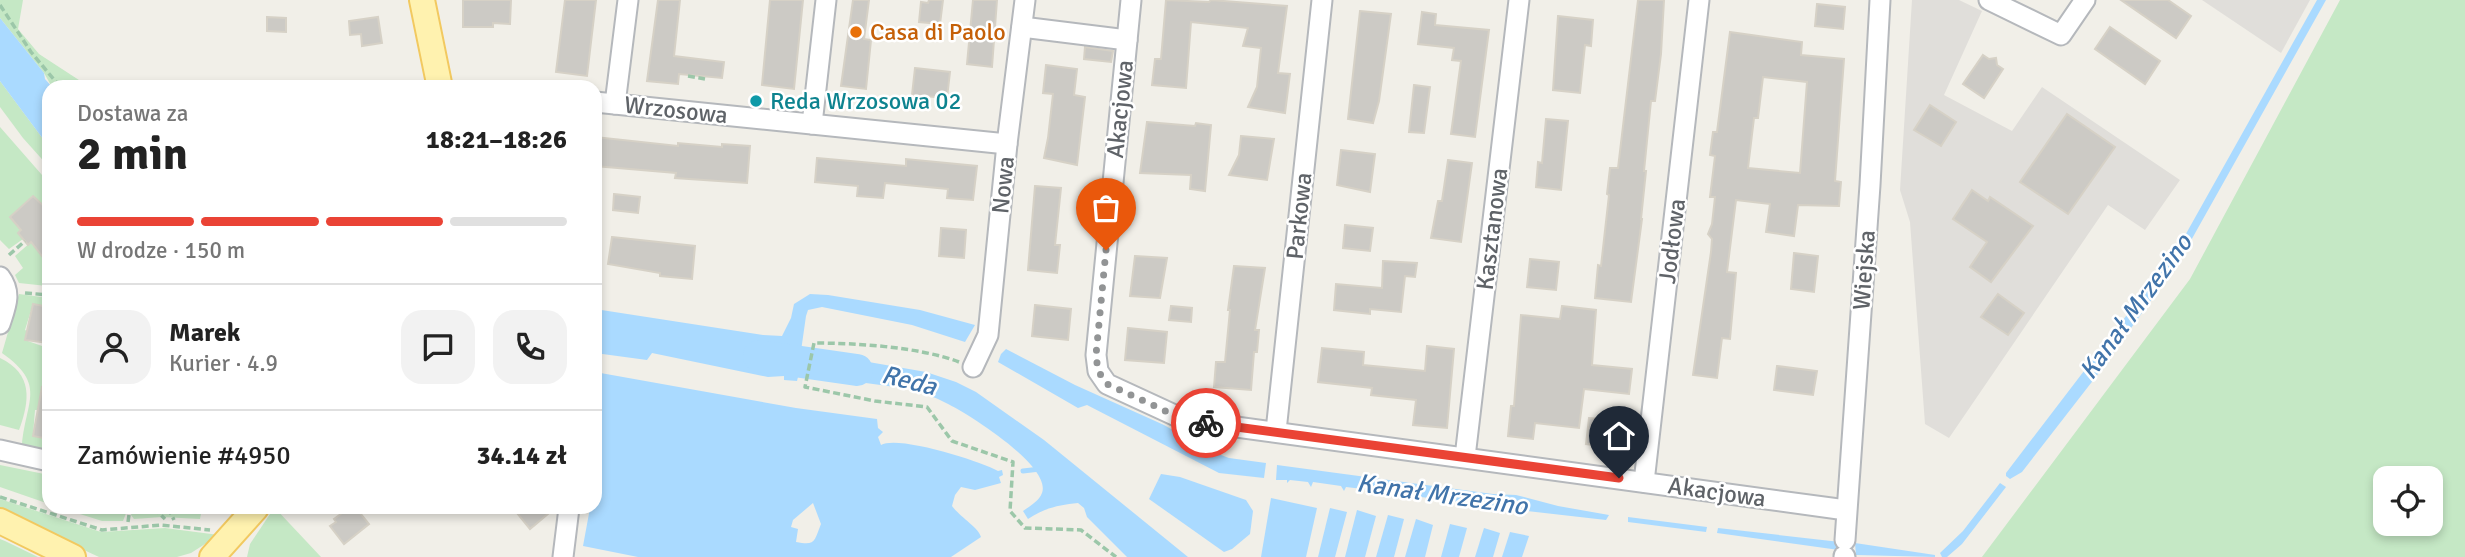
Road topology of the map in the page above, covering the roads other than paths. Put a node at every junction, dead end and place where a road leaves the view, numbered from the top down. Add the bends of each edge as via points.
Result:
1 (422, 0) edge
2 (628, 0) edge
3 (826, 0) edge
4 (1025, 0) edge
5 (1131, 0) edge
6 (1322, 0) edge
7 (1519, 0) edge
8 (1699, 0) edge
9 (1880, 0) edge
10 (1989, 0) edge
11 (2085, 0) edge
12 (1022, 27) junction
13 (1127, 40) junction
14 (442, 80) edge
15 (602, 103) edge
16 (615, 104) junction
17 (812, 124) junction
18 (1007, 144) junction
19 (0, 277) edge
20 (0, 324) edge
21 (973, 367) road end
22 (1276, 432) junction
23 (0, 450) edge
24 (1465, 457) junction
25 (42, 459) edge
26 (1644, 482) junction
27 (1846, 510) junction
28 (251, 514) edge
29 (568, 514) edge
30 (0, 521) edge
31 (1845, 551) edge
32 (73, 557) edge
33 (212, 557) edge
34 (563, 557) edge

1 - 14 main road
2 - 16 street
3 - 17 street
4 - 12 street, Nowa
5 - 13 street, Akacjowa
6 - 22 street, Parkowa
7 - 24 street, Kasztanowa
8 - 26 street, Jodłowa
9 - 27 street, Wiejska
10 - 11 street via 2061,35
12 - 13 street
12 - 18 street, Nowa
13 - 22 street, Akacjowa via 1098,371 1107,384 1185,420
15 - 16 street, Wrzosowa
16 - 17 street, Wrzosowa
17 - 18 street, Wrzosowa
18 - 21 street, Nowa via 988,335
19 - 20 street via 8,300
22 - 24 street, Akacjowa
23 - 25 street
24 - 26 street, Akacjowa
26 - 27 street, Akacjowa
27 - 31 street, Wiejska
28 - 33 main road
29 - 34 street
30 - 32 main road

